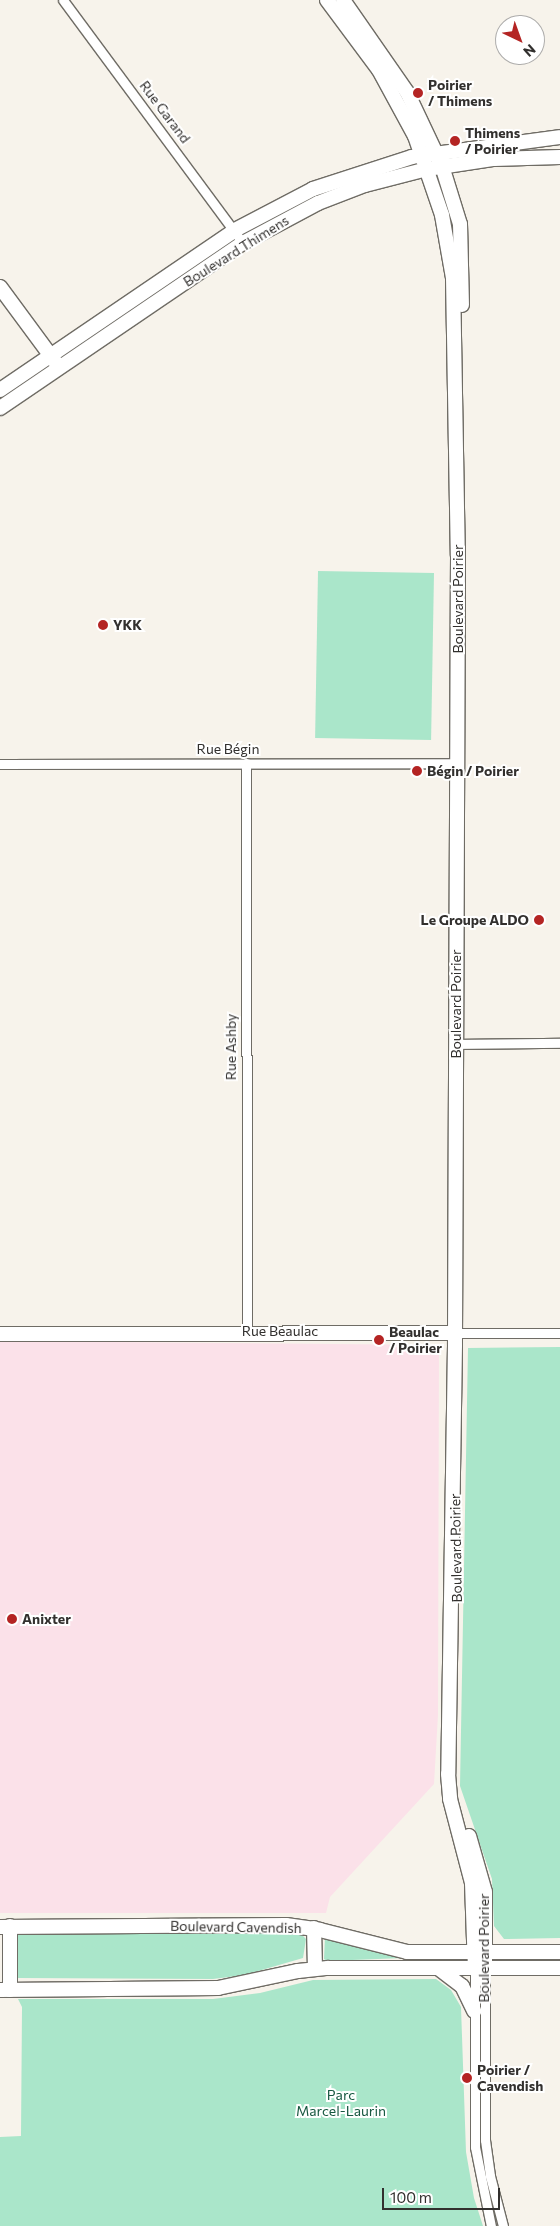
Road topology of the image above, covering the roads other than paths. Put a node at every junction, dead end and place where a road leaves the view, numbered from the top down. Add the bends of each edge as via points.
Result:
1 (63, 0) edge
2 (327, 0) edge
3 (343, 0) edge
4 (560, 136) edge
5 (437, 152) junction
6 (422, 155) junction
7 (560, 157) edge
8 (442, 166) junction
9 (427, 169) junction
10 (235, 230) junction
11 (244, 243) junction
12 (0, 287) edge
13 (51, 355) junction
14 (60, 368) junction
15 (0, 390) edge
16 (0, 408) edge
17 (457, 426) junction
18 (246, 763) junction
19 (457, 763) junction
20 (0, 764) edge
21 (560, 1043) edge
22 (456, 1044) junction
23 (247, 1331) junction
24 (454, 1333) junction
25 (560, 1333) edge
26 (0, 1334) edge
27 (5, 1926) edge
28 (314, 1928) junction
29 (560, 1952) edge
30 (480, 1953) junction
31 (315, 1968) junction
32 (438, 1968) junction
33 (480, 1968) junction
34 (560, 1968) edge
35 (5, 1990) edge
36 (474, 2011) junction
37 (491, 2226) edge
38 (503, 2226) edge

1 - 10 street, Rue Garand
2 - 6 street, Boulevard Poirier via 386,82
3 - 5 street, Boulevard Poirier via 394,71
4 - 5 street, Boulevard Thimens
5 - 6 street, Boulevard Thimens
5 - 8 street, Boulevard Poirier
6 - 9 street, Boulevard Poirier
6 - 10 street, Boulevard Thimens via 326,184
7 - 8 street, Boulevard Thimens via 494,158
8 - 9 street, Boulevard Thimens
8 - 17 street, Boulevard Poirier via 458,216 462,257
9 - 11 street, Boulevard Thimens via 336,196
9 - 17 street, Boulevard Poirier via 445,227 452,271 452,395
10 - 11 street, Rue Garand
10 - 13 street, Boulevard Thimens
11 - 14 street, Boulevard Thimens
12 - 13 street
13 - 14 street
13 - 15 street, Boulevard Thimens
14 - 16 street, Boulevard Thimens
17 - 19 street, Boulevard Poirier
18 - 19 street, Rue Bégin
18 - 20 street, Rue Bégin
18 - 23 street, Rue Ashby
19 - 22 street, Boulevard Poirier
21 - 22 street
22 - 24 street, Boulevard Poirier
23 - 24 street, Rue Beaulac
23 - 26 street, Rue Beaulac
24 - 25 street, Rue Beaulac
24 - 30 street, Boulevard Poirier via 448,1774 451,1805 472,1882
27 - 28 street, Boulevard Cavendish via 282,1925
27 - 35 street
28 - 30 street, Boulevard Cavendish via 403,1951
28 - 31 street
29 - 30 street, Boulevard Cavendish
30 - 33 street, Boulevard Poirier
31 - 32 street
31 - 35 street via 212,1988
32 - 33 street
32 - 36 street via 462,1986
33 - 34 street
33 - 36 street, Boulevard Poirier
33 - 38 street, Boulevard Poirier via 485,2140
36 - 37 street, Boulevard Poirier via 475,2147

